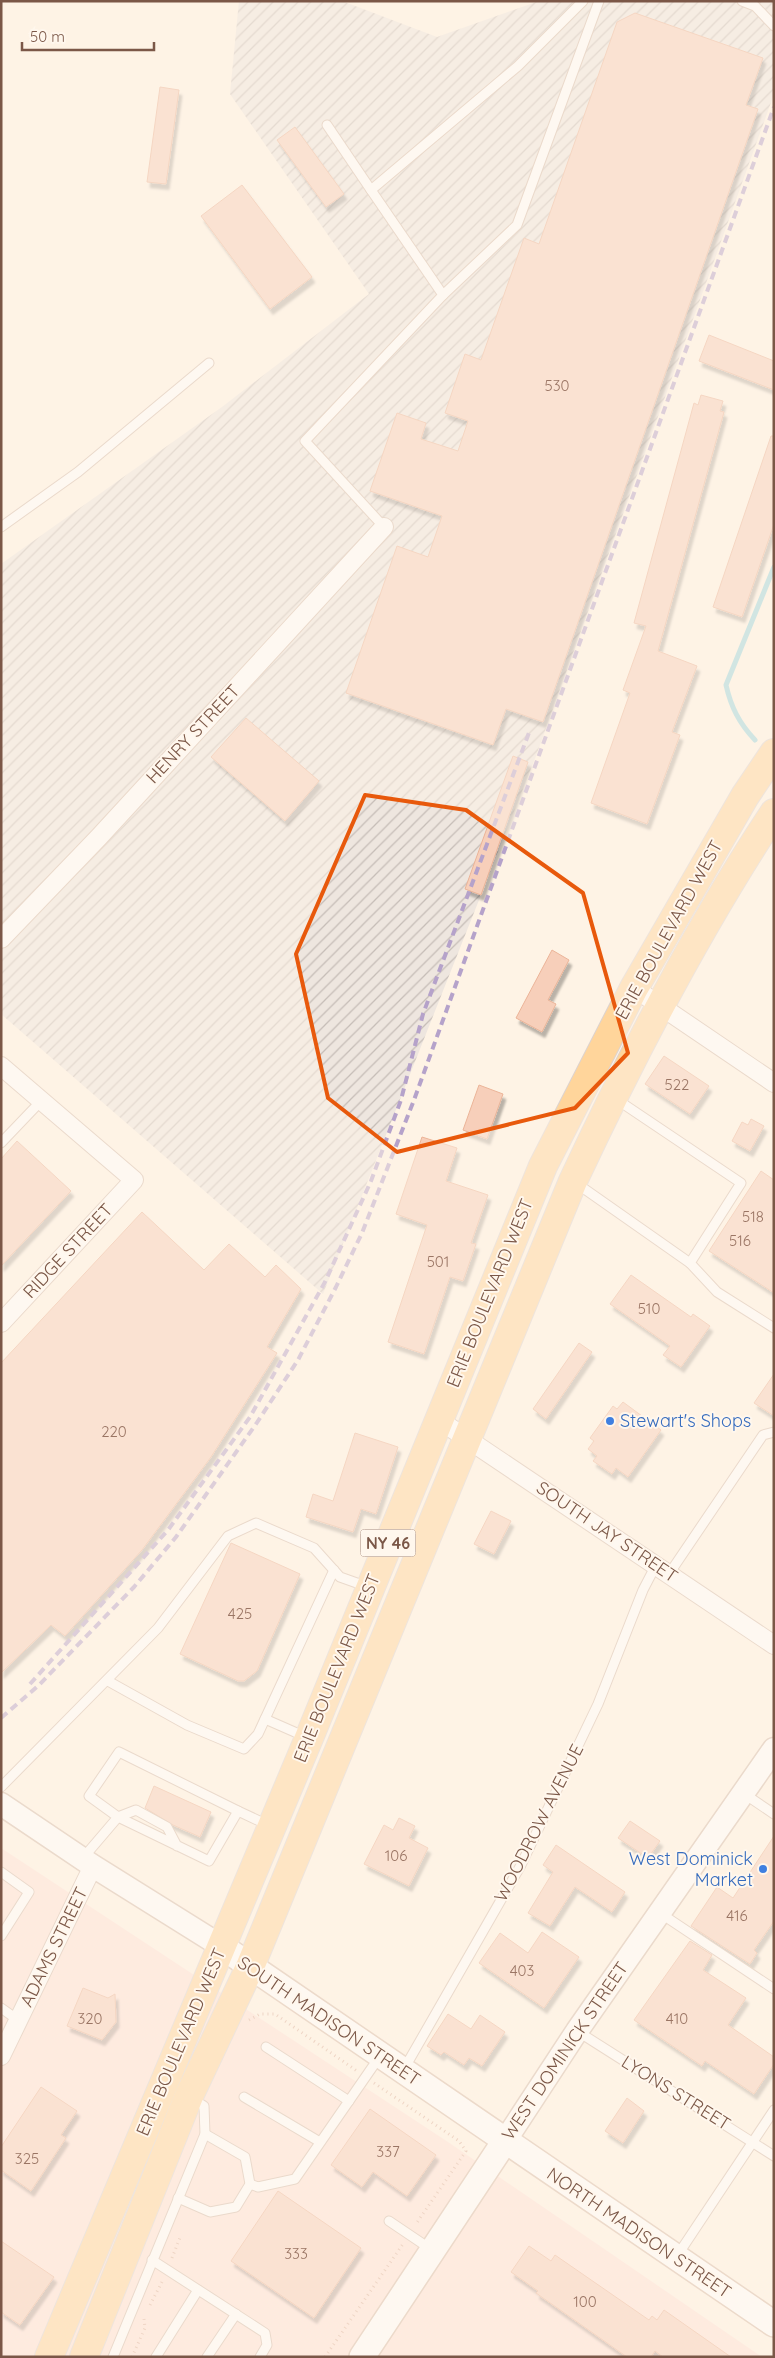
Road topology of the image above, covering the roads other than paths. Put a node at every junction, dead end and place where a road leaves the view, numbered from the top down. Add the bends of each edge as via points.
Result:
1 (583, 1) edge
2 (599, 1) edge
3 (742, 1) edge
4 (774, 26) edge
5 (327, 125) dead end
6 (371, 190) junction
7 (443, 294) junction
8 (209, 363) dead end
9 (1, 527) edge
10 (384, 527) joint
11 (774, 753) edge
12 (774, 813) edge
13 (1, 939) edge
14 (634, 988) junction
15 (661, 1006) junction
16 (1, 1066) edge
17 (774, 1083) edge
18 (613, 1096) junction
19 (42, 1100) junction
20 (1, 1143) edge
21 (573, 1181) junction
22 (690, 1263) junction
23 (1, 1323) edge
24 (774, 1328) edge
25 (439, 1420) junction
26 (774, 1432) edge
27 (468, 1438) junction
28 (334, 1570) junction
29 (662, 1570) junction
30 (370, 1588) junction
31 (774, 1645) edge
32 (108, 1681) junction
33 (265, 1720) junction
34 (309, 1738) junction
35 (774, 1749) edge
36 (1, 1787) edge
37 (743, 1792) junction
38 (1, 1804) edge
39 (238, 1811) junction
40 (774, 1814) edge
41 (118, 1816) junction
42 (271, 1827) junction
43 (177, 1846) junction
44 (88, 1862) junction
45 (1, 1872) edge
46 (660, 1912) junction
47 (1, 1936) edge
48 (221, 1946) junction
49 (250, 1967) junction
50 (774, 1989) edge
51 (1, 2008) edge
52 (18, 2020) junction
53 (577, 2031) junction
54 (266, 2048) dead end
55 (1, 2056) edge
56 (380, 2056) junction
57 (402, 2071) junction
58 (188, 2096) junction
59 (244, 2097) dead end
60 (349, 2101) junction
61 (774, 2110) edge
62 (205, 2134) junction
63 (505, 2141) junction
64 (320, 2142) junction
65 (752, 2142) junction
66 (774, 2156) edge
67 (250, 2184) junction
68 (178, 2198) junction
69 (389, 2221) dead end
70 (432, 2250) junction
71 (676, 2257) junction
72 (152, 2260) junction
73 (198, 2290) junction
74 (236, 2314) junction
75 (774, 2324) edge
76 (365, 2356) edge
77 (49, 2357) edge
78 (84, 2357) edge
79 (113, 2357) edge
80 (156, 2357) edge
81 (207, 2357) edge
82 (260, 2357) edge

1 - 6 lane via 518,66
2 - 7 lane via 517,225
3 - 4 lane via 755,6
5 - 6 lane
6 - 7 lane
7 - 10 lane via 305,441
8 - 9 lane via 78,472
10 - 13 street, HENRY STREET
11 - 14 main road, ERIE BOULEVARD WEST / NY 46 via 745,796
12 - 15 main road, ERIE BOULEVARD WEST / NY 46
14 - 15 street
14 - 25 main road, ERIE BOULEVARD WEST / NY 46 via 543,1166
15 - 17 street
15 - 18 main road, ERIE BOULEVARD WEST / NY 46
16 - 19 street
18 - 21 main road, ERIE BOULEVARD WEST / NY 46
18 - 22 lane via 741,1183
19 - 20 lane
19 - 23 street, RIDGE STREET via 134,1180
21 - 22 lane
21 - 27 main road, ERIE BOULEVARD WEST / NY 46
22 - 24 lane via 716,1292
25 - 27 street, SOUTH JAY STREET
25 - 30 main road, ERIE BOULEVARD WEST / NY 46
26 - 29 lane, WOODROW AVENUE via 763,1435
27 - 29 street, SOUTH JAY STREET
27 - 49 main road, ERIE BOULEVARD WEST / NY 46
28 - 30 lane via 340,1577
28 - 32 lane via 314,1548 256,1523 228,1536 158,1628
28 - 33 lane
29 - 31 street, SOUTH JAY STREET
29 - 57 lane, WOODROW AVENUE via 643,1590 598,1704 521,1865
30 - 34 main road, ERIE BOULEVARD WEST / NY 46
32 - 33 lane via 187,1725 244,1749 258,1734
32 - 36 lane
33 - 34 lane
34 - 42 main road, ERIE BOULEVARD WEST / NY 46
35 - 37 street, WEST DOMINICK STREET
37 - 40 lane
37 - 46 street, WEST DOMINICK STREET
38 - 44 street, SOUTH MADISON STREET
39 - 41 lane via 119,1752 89,1796
39 - 42 lane
39 - 43 lane via 208,1861
41 - 43 lane
41 - 43 lane via 136,1810 167,1827
41 - 44 lane
42 - 48 main road, ERIE BOULEVARD WEST / NY 46
44 - 48 street, SOUTH MADISON STREET
44 - 52 street, ADAMS STREET
45 - 47 lane via 29,1892
46 - 50 lane
46 - 53 street, WEST DOMINICK STREET
48 - 49 main road, SOUTH MADISON STREET
48 - 77 main road, ERIE BOULEVARD WEST / NY 46
49 - 56 main road, SOUTH MADISON STREET
49 - 58 main road, ERIE BOULEVARD WEST / NY 46
51 - 52 lane
52 - 55 street, ADAMS STREET
53 - 63 street, WEST DOMINICK STREET
53 - 65 lane, LYONS STREET
54 - 60 lane
56 - 57 main road, SOUTH MADISON STREET
56 - 60 lane
57 - 63 main road, SOUTH MADISON STREET
58 - 62 lane via 204,2106
58 - 78 main road, ERIE BOULEVARD WEST / NY 46
59 - 64 lane
60 - 64 lane
61 - 65 lane
62 - 67 lane via 245,2157
62 - 68 lane
63 - 70 main road, WEST DOMINICK STREET
63 - 71 main road, NORTH MADISON STREET
64 - 67 lane via 295,2179 258,2187
65 - 66 lane, LYONS STREET
65 - 71 lane
67 - 68 lane via 236,2207 210,2212
68 - 72 lane
69 - 70 lane
70 - 76 main road, WEST DOMINICK STREET
71 - 75 main road, NORTH MADISON STREET
72 - 73 lane
72 - 79 lane
73 - 74 lane
73 - 80 lane
74 - 81 lane
74 - 82 lane via 265,2333 268,2345

